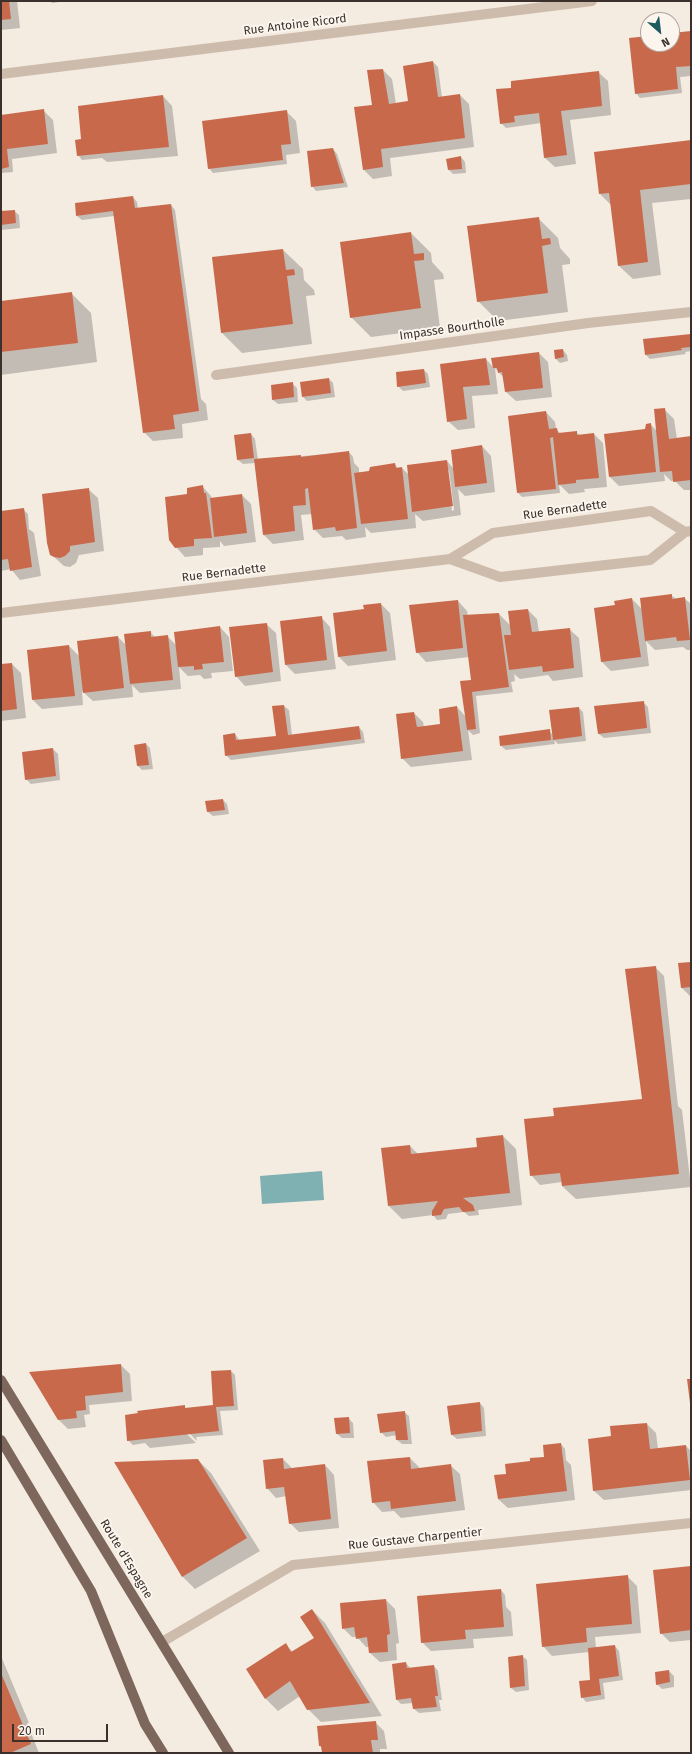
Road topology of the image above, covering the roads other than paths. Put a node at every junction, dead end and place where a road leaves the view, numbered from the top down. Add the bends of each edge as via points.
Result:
1 (592, 1) edge
2 (1, 74) edge
3 (691, 312) edge
4 (216, 375) dead end
5 (688, 532) edge
6 (450, 559) junction
7 (1, 613) edge
8 (1, 1380) edge
9 (1, 1440) edge
10 (691, 1523) edge
11 (162, 1642) junction
12 (163, 1753) edge
13 (229, 1753) edge

1 - 2 street, Rue Antoine Ricord
3 - 4 street, Impasse Bourtholle via 588,323
5 - 6 street, Rue Bernadette via 650,560 500,577
5 - 6 street, Rue Bernadette via 651,511 493,533
6 - 7 street, Rue Bernadette
8 - 11 main road, Route d'Espagne
9 - 12 main road via 91,1590 145,1724
10 - 11 street, Rue Gustave Charpentier via 293,1565
11 - 13 main road, Route d'Espagne

